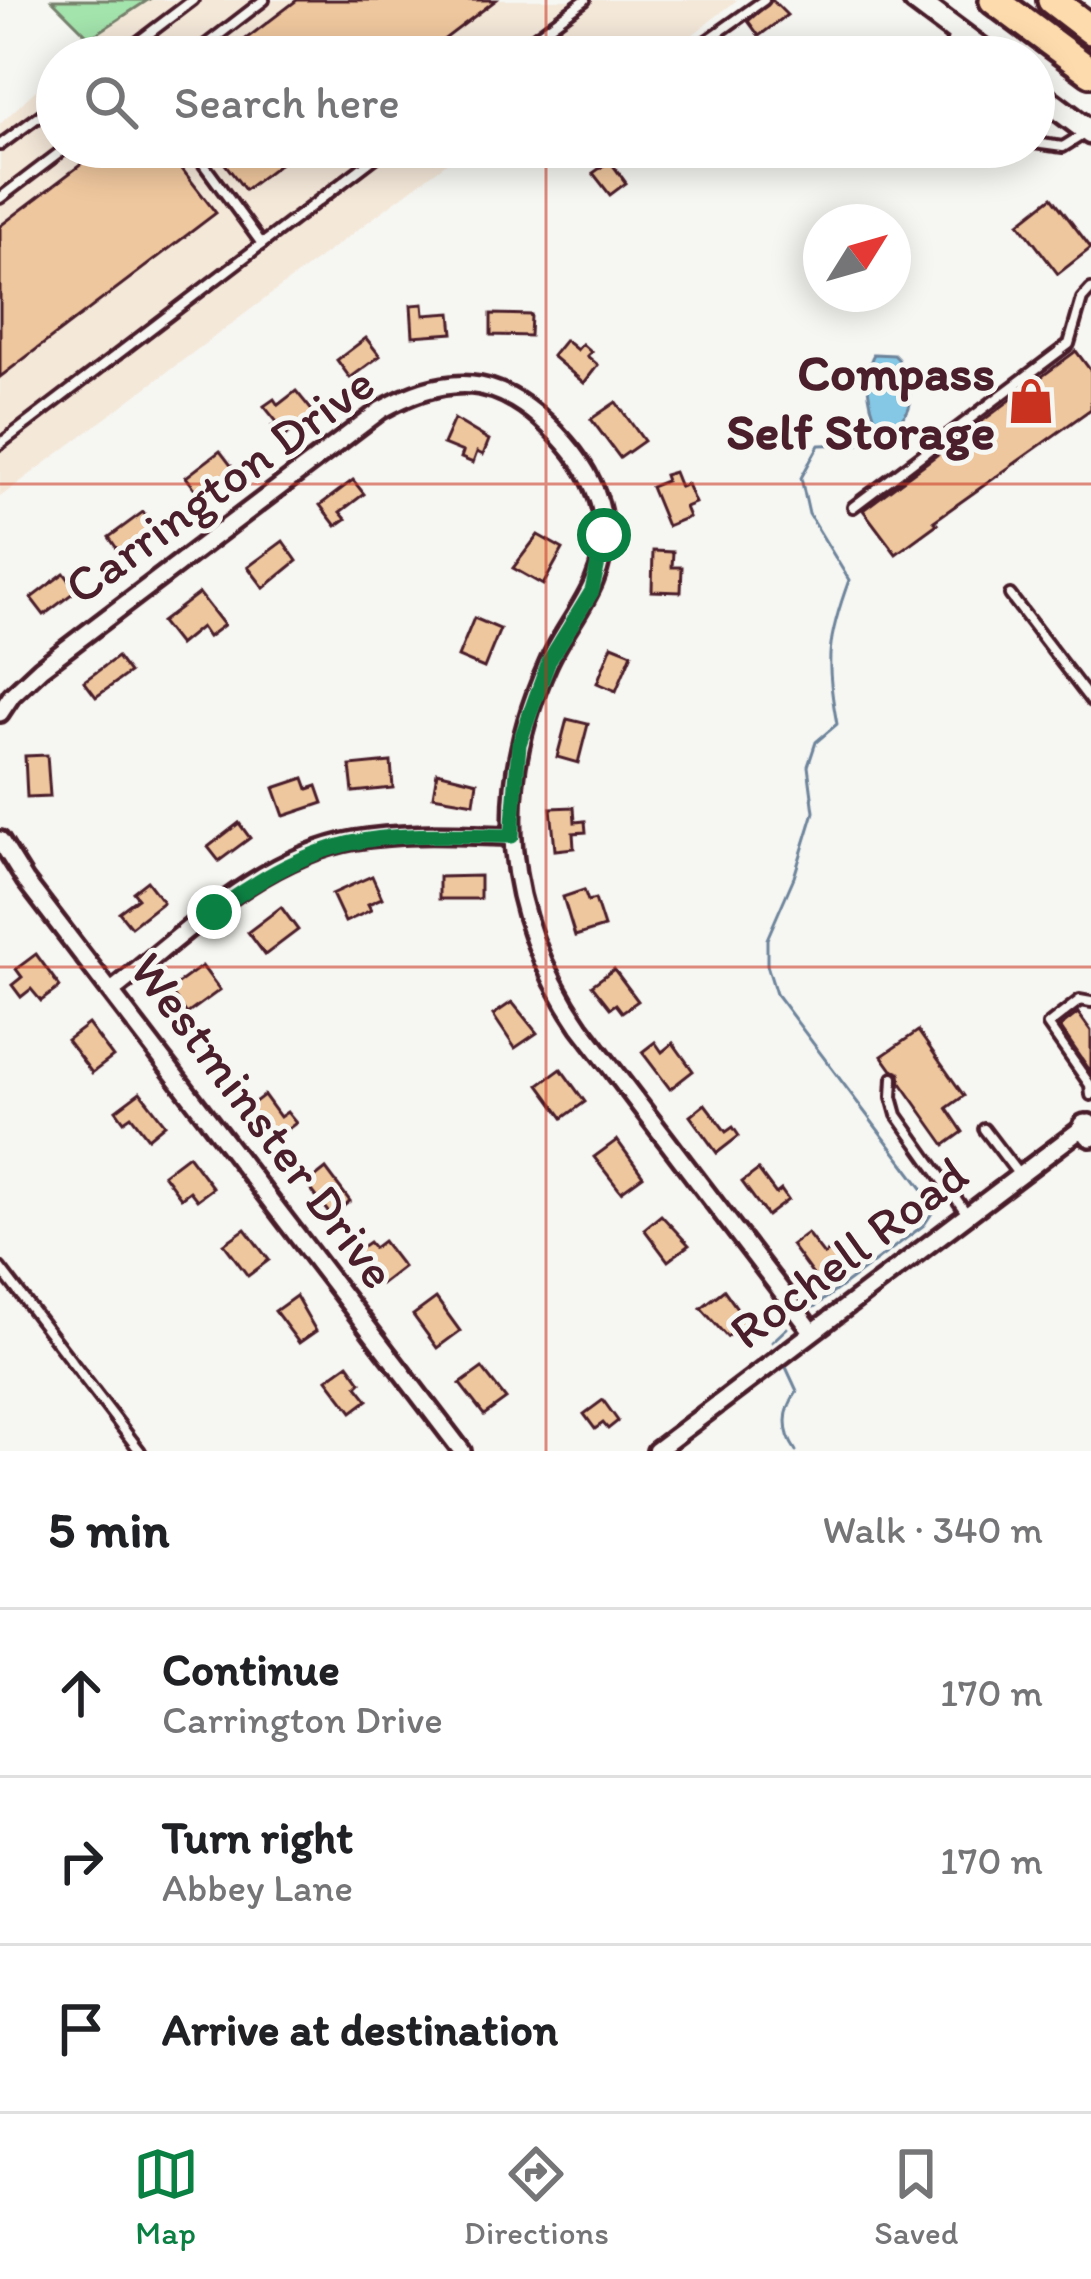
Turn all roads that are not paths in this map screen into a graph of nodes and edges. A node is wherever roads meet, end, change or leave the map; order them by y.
1 (193, 0) edge
2 (264, 0) edge
3 (585, 0) edge
4 (764, 0) edge
5 (915, 0) edge
6 (992, 0) edge
7 (1052, 0) edge
8 (1082, 0) edge
9 (1091, 8) edge
10 (1091, 30) edge
11 (956, 31) junction
12 (147, 36) edge
13 (217, 36) edge
14 (536, 36) edge
15 (713, 36) edge
16 (954, 36) edge
17 (963, 36) edge
18 (1042, 36) edge
19 (1055, 46) edge
20 (1091, 73) edge
21 (1055, 105) edge
22 (36, 118) edge
23 (1090, 132) edge
24 (0, 145) edge
25 (1055, 146) edge
26 (39, 168) edge
27 (206, 168) edge
28 (362, 168) edge
29 (0, 197) edge
30 (262, 244) junction
31 (1091, 289) edge
32 (0, 444) edge
33 (853, 506) dead end
34 (1010, 595) dead end
35 (1091, 700) edge
36 (0, 713) edge
37 (512, 836) junction
38 (0, 840) edge
39 (113, 990) junction
40 (1091, 1002) edge
41 (893, 1078) dead end
42 (1090, 1085) edge
43 (1091, 1095) edge
44 (1089, 1127) edge
45 (984, 1129) dead end
46 (1019, 1175) junction
47 (968, 1214) junction
48 (0, 1268) edge
49 (812, 1330) junction
50 (140, 1451) edge
51 (462, 1451) edge
52 (656, 1451) edge

1 - 12 lane
2 - 13 lane
3 - 14 lane
4 - 15 lane
5 - 11 main road
6 - 18 highway
7 - 10 highway
8 - 9 highway
11 - 16 lane
11 - 17 main road
19 - 20 highway
21 - 23 main road
22 - 24 lane
23 - 25 lane
26 - 29 lane
27 - 30 lane
28 - 30 lane
30 - 32 lane
31 - 33 lane
34 - 35 lane
36 - 37 street, Carrington Drive
37 - 39 street
37 - 49 street, Carrington Drive
38 - 39 street, Westminster Drive
39 - 51 street, Westminster Drive
40 - 42 lane
41 - 47 lane
42 - 43 lane
44 - 46 street, Rochell Road
45 - 46 lane
46 - 47 street, Rochell Road
47 - 49 street, Rochell Road
48 - 50 lane
49 - 52 street, Rochell Road

